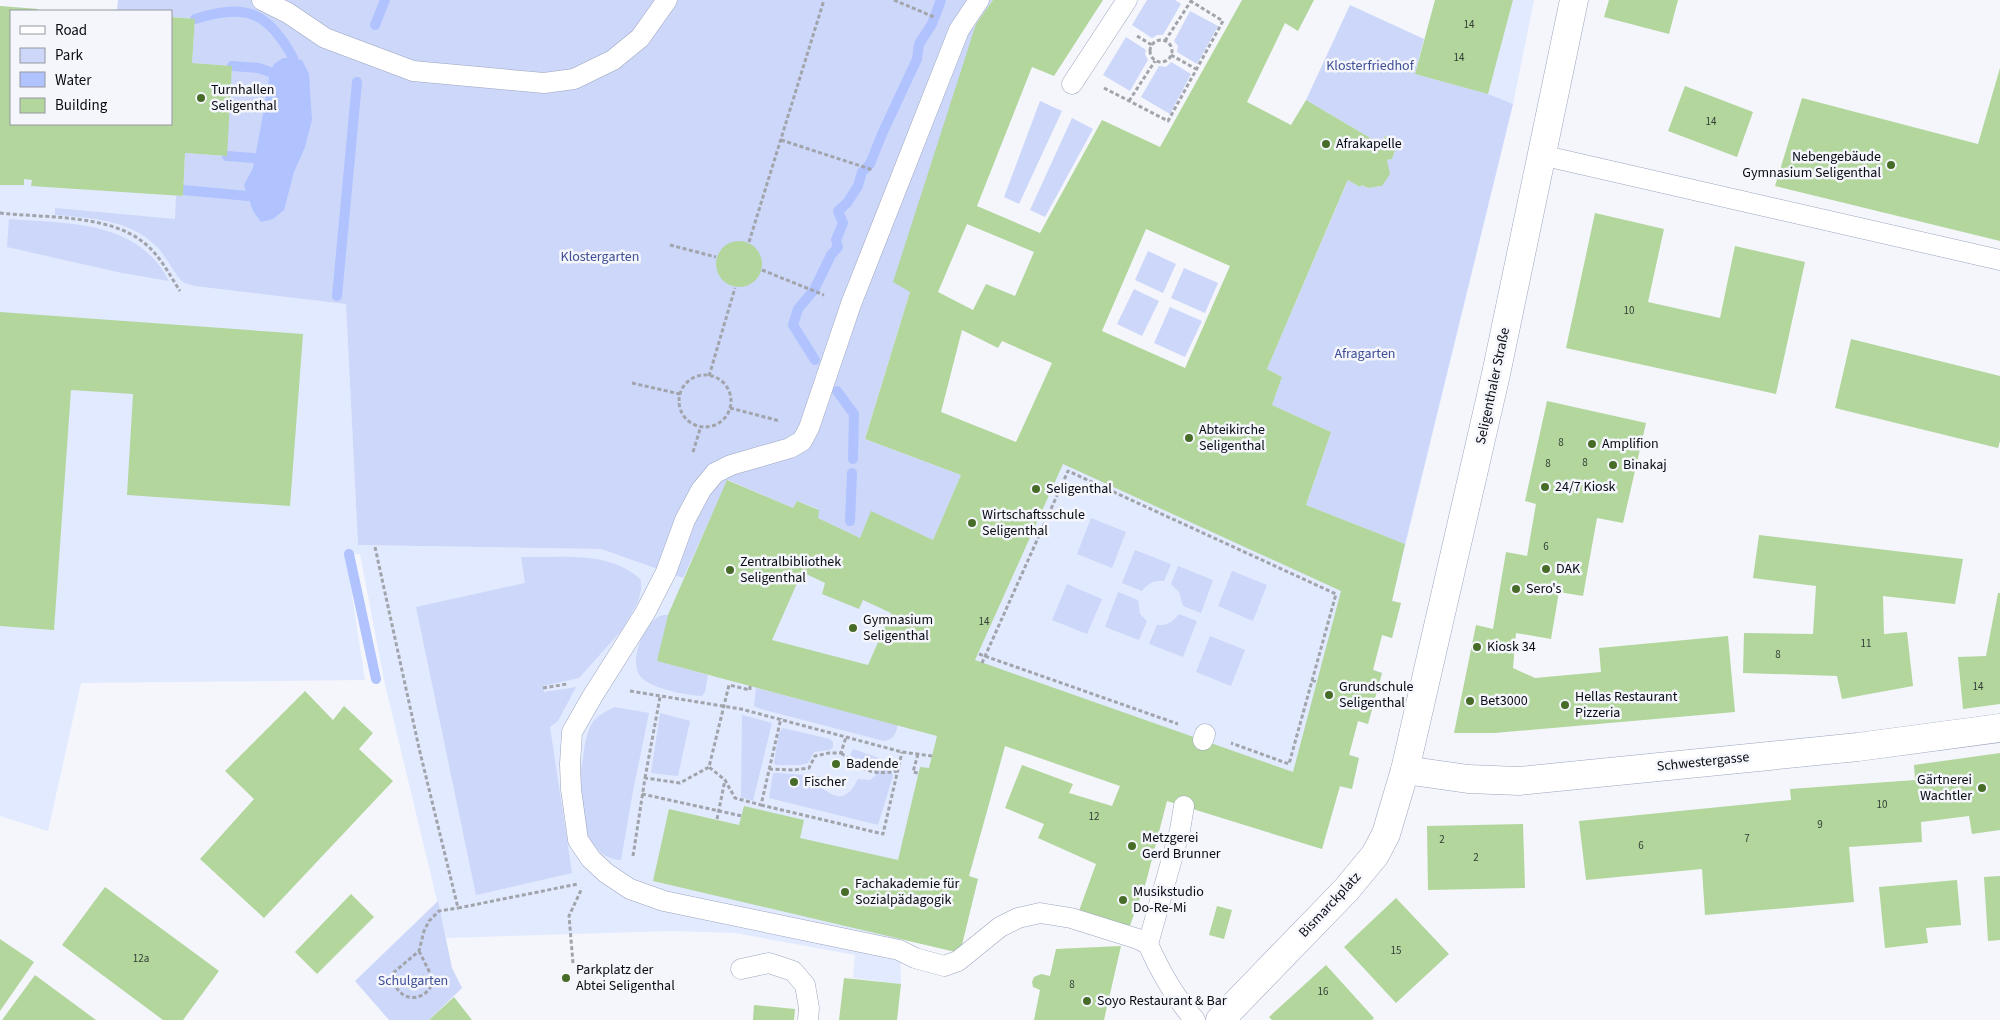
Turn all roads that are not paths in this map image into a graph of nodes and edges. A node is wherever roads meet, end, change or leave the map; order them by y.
1 (262, 0) edge
2 (667, 0) edge
3 (980, 0) edge
4 (1127, 0) edge
5 (1574, 0) edge
6 (1075, 79) road end
7 (1541, 155) junction
8 (2000, 260) edge
9 (2000, 728) edge
10 (1406, 770) junction
11 (1184, 806) dead end
12 (1148, 944) junction
13 (741, 970) dead end
14 (808, 1020) edge
15 (1195, 1020) edge
16 (1220, 1020) edge

1 - 2 lane
3 - 12 lane
4 - 6 lane
5 - 7 street, Seligenthaler Straße
7 - 8 lane
7 - 10 street, Seligenthaler Straße
9 - 10 street, Schwestergasse
10 - 16 street, Bismarckplatz
11 - 12 lane
12 - 15 lane
13 - 14 lane

